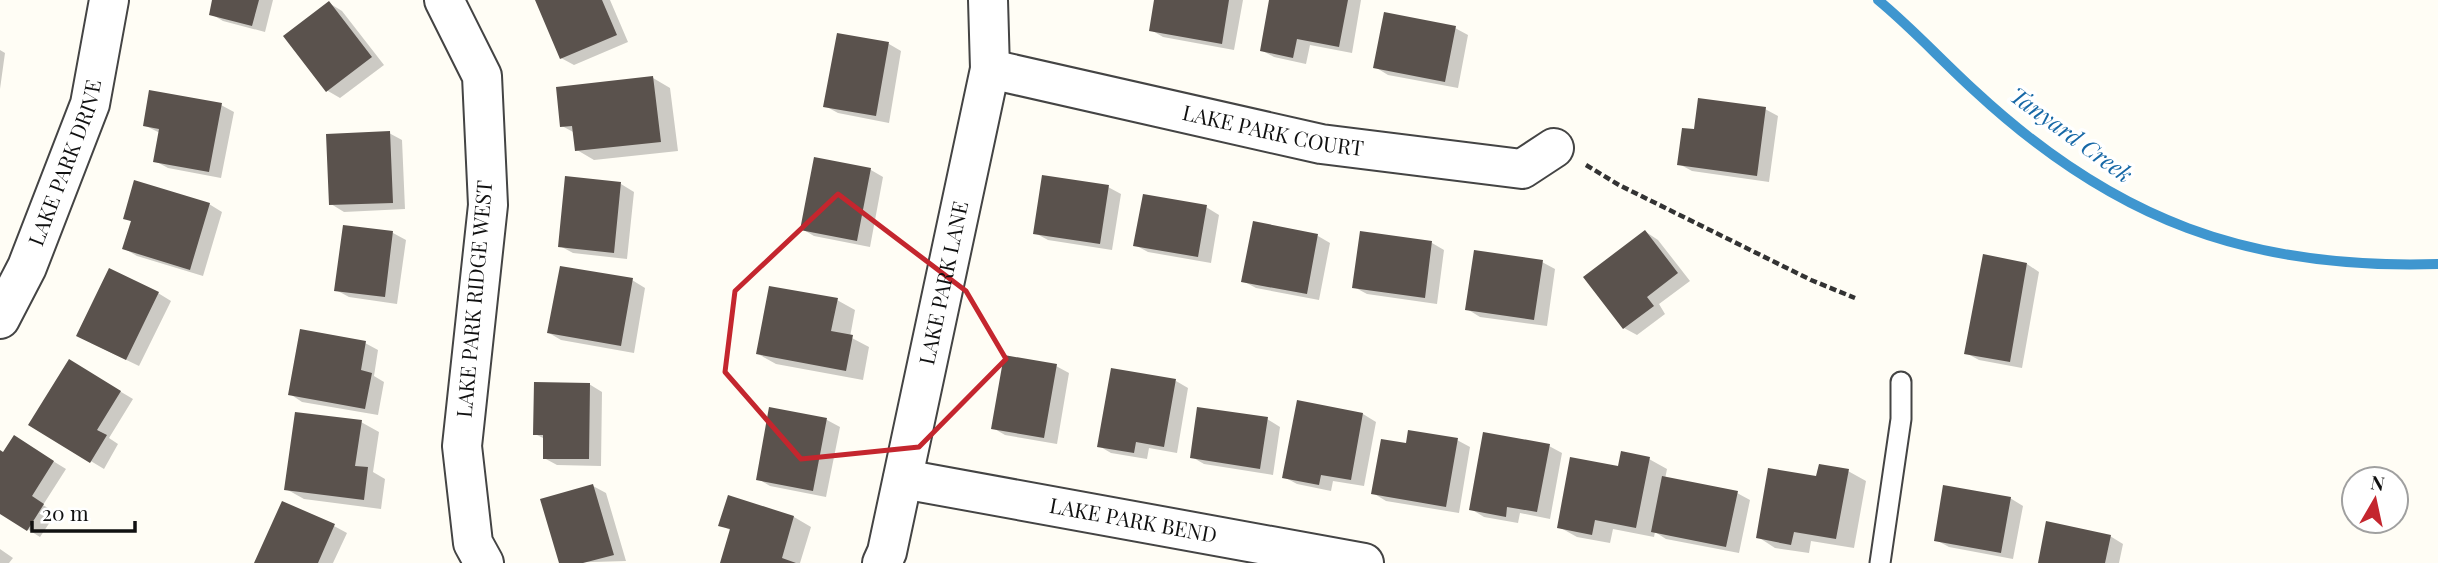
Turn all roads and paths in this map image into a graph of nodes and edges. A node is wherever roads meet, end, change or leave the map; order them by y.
1 (109, 0) edge
2 (444, 0) edge
3 (988, 0) edge
4 (990, 69) junction
5 (1554, 148) joint
6 (1855, 298) dead end
7 (0, 319) edge
8 (1901, 382) dead end
9 (903, 479) junction
10 (484, 563) edge
11 (882, 563) edge
12 (1364, 563) edge
13 (1880, 563) edge

1 - 7 street, LAKE PARK DRIVE
2 - 10 street, LAKE PARK RIDGE WEST
3 - 4 street, LAKE PARK LANE
4 - 5 street, LAKE PARK COURT
4 - 9 street, LAKE PARK LANE
5 - 6 path
8 - 13 lane
9 - 11 street, LAKE PARK LANE
9 - 12 street, LAKE PARK BEND

